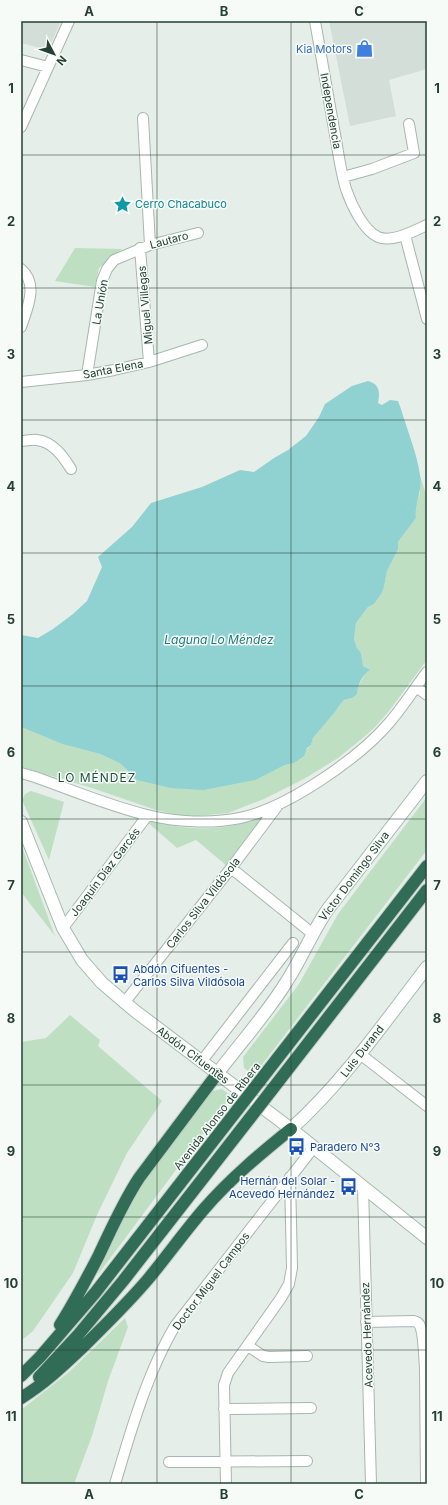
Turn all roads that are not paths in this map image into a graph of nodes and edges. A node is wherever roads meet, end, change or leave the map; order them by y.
1 (69, 21) edge
2 (315, 21) edge
3 (21, 60) edge
4 (48, 67) junction
5 (143, 118) dead end
6 (409, 124) dead end
7 (21, 127) edge
8 (343, 177) junction
9 (427, 225) edge
10 (198, 233) dead end
11 (405, 235) junction
12 (150, 245) junction
13 (140, 248) junction
14 (21, 269) edge
15 (427, 319) edge
16 (21, 327) edge
17 (202, 345) dead end
18 (149, 362) junction
19 (87, 375) junction
20 (21, 382) edge
21 (21, 441) edge
22 (71, 469) dead end
23 (427, 672) edge
24 (416, 687) junction
25 (427, 695) edge
26 (21, 773) edge
27 (427, 781) edge
28 (280, 802) junction
29 (147, 816) junction
30 (21, 822) edge
31 (427, 866) edge
32 (230, 868) junction
33 (427, 890) edge
34 (63, 928) junction
35 (313, 934) junction
36 (294, 943) dead end
37 (427, 967) edge
38 (124, 1003) junction
39 (360, 1054) junction
40 (201, 1062) junction
41 (217, 1074) junction
42 (427, 1106) edge
43 (291, 1129) junction
44 (314, 1147) junction
45 (290, 1177) junction
46 (363, 1187) junction
47 (427, 1238) edge
48 (366, 1322) junction
49 (248, 1346) junction
50 (307, 1356) dead end
51 (40, 1358) junction
52 (21, 1376) edge
53 (21, 1394) edge
54 (21, 1398) edge
55 (311, 1408) dead end
56 (224, 1410) junction
57 (306, 1461) dead end
58 (170, 1462) dead end
59 (225, 1462) junction
60 (115, 1484) edge
61 (226, 1484) edge
62 (372, 1484) edge
63 (426, 1484) edge

1 - 4 street
2 - 8 street, Independencia
3 - 4 street
4 - 7 street
5 - 12 street
6 - 8 street
8 - 11 street, Independencia
9 - 11 street, Independencia
10 - 12 street, Lautaro
11 - 15 street
12 - 13 street, Lautaro
13 - 18 street, Miguel Villegas
13 - 19 street, La Unión
14 - 16 street
17 - 18 street, Santa Elena
18 - 19 street, Santa Elena
19 - 20 street, Santa Elena
21 - 22 street
23 - 24 street
24 - 25 street
24 - 28 street
26 - 29 street
27 - 35 street, Víctor Domingo Silva
28 - 29 street
28 - 32 street, Carlos Silva Vildósola
29 - 34 street, Joaquín Díaz Garcés
30 - 34 street, Abdón Cifuentes
31 - 51 highway, Avenida Alonso de Ribera, bridge
32 - 35 street
32 - 38 street, Carlos Silva Vildósola
33 - 53 highway, bridge
34 - 38 street, Abdón Cifuentes
35 - 41 street, Víctor Domingo Silva
36 - 40 street
37 - 39 street, Luis Durand
38 - 40 street, Abdón Cifuentes
39 - 42 street
39 - 43 street, Luis Durand
40 - 41 street, Abdón Cifuentes
41 - 43 street, Abdón Cifuentes
41 - 51 highway
43 - 44 street, Abdón Cifuentes
43 - 54 highway
44 - 45 street, Doctor Miguel Campos
44 - 46 street, Abdón Cifuentes
45 - 49 street
45 - 60 street, Doctor Miguel Campos
46 - 47 street, Abdón Cifuentes
46 - 48 street, Acevedo Hernández
48 - 62 street, Acevedo Hernández
48 - 63 street
49 - 50 street
49 - 56 street
51 - 52 highway, Avenida Alonso de Ribera
55 - 56 street
56 - 59 street
57 - 59 street
58 - 59 street
59 - 61 street

